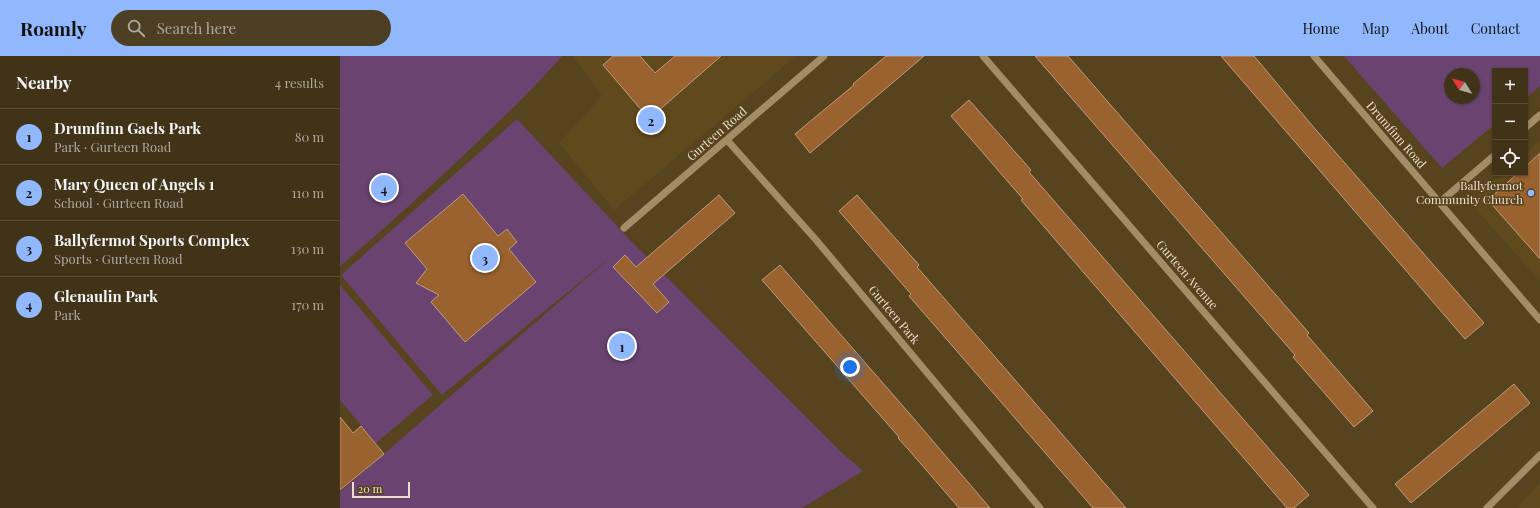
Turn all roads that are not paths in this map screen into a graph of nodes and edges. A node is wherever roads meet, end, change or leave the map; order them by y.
1 (824, 56) edge
2 (984, 56) edge
3 (1314, 56) edge
4 (1540, 115) edge
5 (1528, 125) edge
6 (727, 140) junction
7 (1492, 158) edge
8 (1440, 202) junction
9 (624, 228) dead end
10 (1540, 320) edge
11 (1540, 455) edge
12 (1040, 508) edge
13 (1374, 508) edge
14 (1487, 508) edge

1 - 6 street, Gurteen Road
2 - 13 street, Gurteen Avenue
3 - 8 street, Drumfinn Road
4 - 5 street
6 - 9 street, Gurteen Road
6 - 12 street, Gurteen Park
7 - 8 street
8 - 10 street, Drumfinn Road
11 - 14 street

